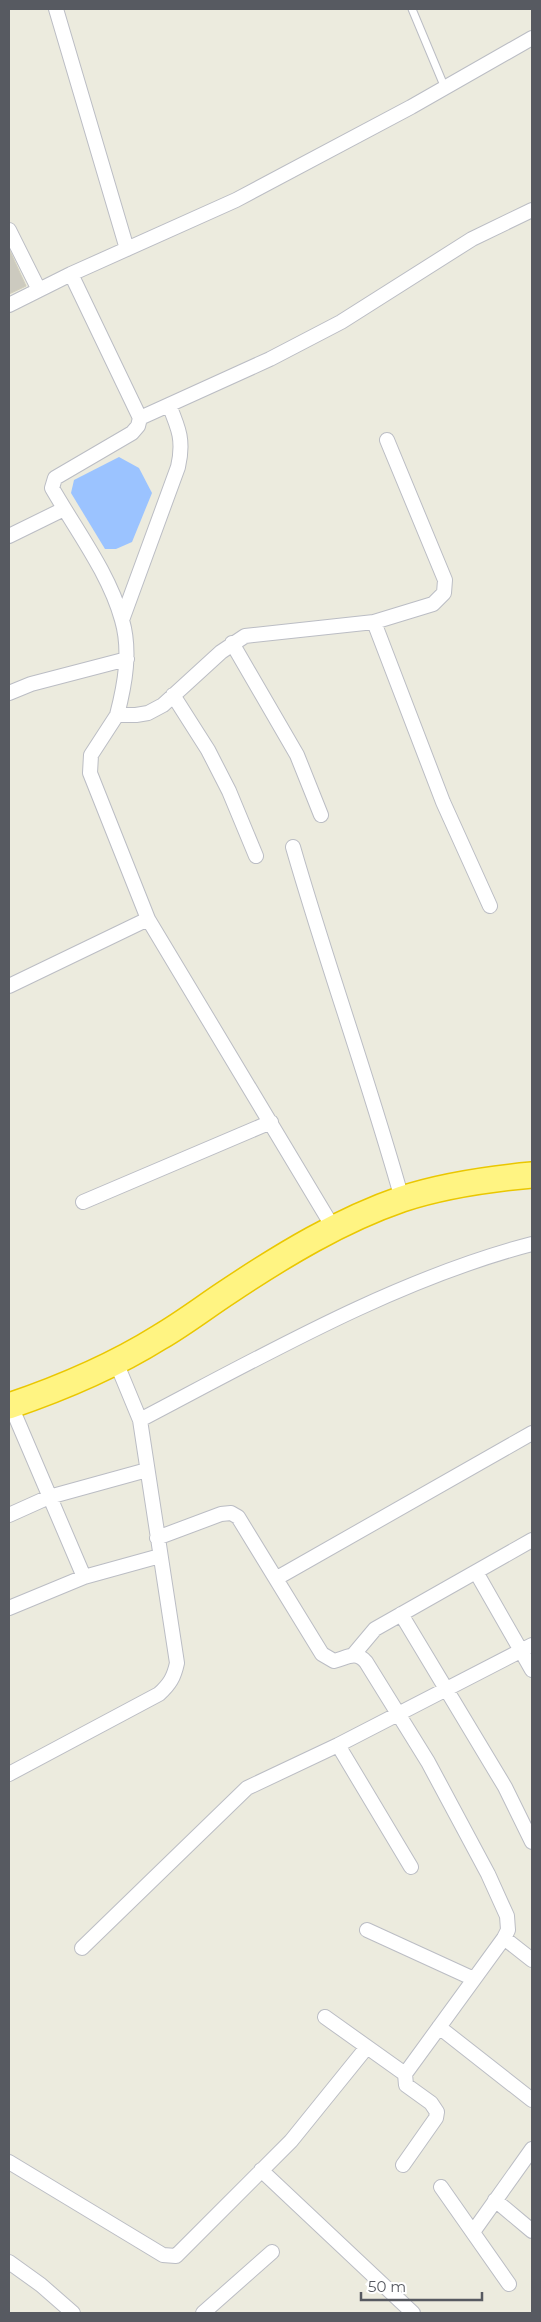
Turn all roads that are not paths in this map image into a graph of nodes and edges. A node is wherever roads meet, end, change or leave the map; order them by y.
1 (56, 9) edge
2 (412, 9) edge
3 (532, 38) edge
4 (445, 88) junction
5 (532, 210) edge
6 (9, 230) edge
7 (127, 249) junction
8 (71, 274) junction
9 (39, 290) junction
10 (9, 306) edge
11 (169, 405) junction
12 (140, 418) junction
13 (387, 440) dead end
14 (64, 509) junction
15 (9, 536) edge
16 (122, 620) junction
17 (374, 622) junction
18 (232, 643) junction
19 (127, 659) junction
20 (9, 693) edge
21 (173, 695) junction
22 (117, 715) junction
23 (321, 815) dead end
24 (293, 847) dead end
25 (256, 856) dead end
26 (490, 906) dead end
27 (148, 920) junction
28 (9, 986) edge
29 (270, 1122) junction
30 (532, 1176) edge
31 (402, 1199) junction
32 (83, 1202) dead end
33 (334, 1229) junction
34 (532, 1244) edge
35 (116, 1362) junction
36 (10, 1406) edge
37 (140, 1420) junction
38 (532, 1433) edge
39 (147, 1470) junction
40 (49, 1497) junction
41 (9, 1515) edge
42 (156, 1538) junction
43 (532, 1540) edge
44 (160, 1556) junction
45 (476, 1572) junction
46 (84, 1577) junction
47 (277, 1578) junction
48 (9, 1608) edge
49 (401, 1614) junction
50 (527, 1648) edge
51 (354, 1654) junction
52 (532, 1670) edge
53 (446, 1688) junction
54 (398, 1713) junction
55 (338, 1745) junction
56 (9, 1774) edge
57 (532, 1842) edge
58 (412, 1867) dead end
59 (367, 1930) dead end
60 (504, 1938) junction
61 (82, 1948) dead end
62 (532, 1960) edge
63 (474, 1979) junction
64 (325, 2018) dead end
65 (439, 2027) junction
66 (367, 2047) junction
67 (404, 2074) junction
68 (532, 2100) edge
69 (532, 2149) edge
70 (9, 2162) edge
71 (402, 2165) dead end
72 (261, 2170) junction
73 (441, 2187) dead end
74 (496, 2200) junction
75 (532, 2231) edge
76 (473, 2232) junction
77 (272, 2252) dead end
78 (9, 2262) edge
79 (509, 2284) dead end
80 (73, 2313) edge
81 (203, 2313) edge
82 (413, 2313) edge

1 - 7 street
2 - 4 lane
3 - 4 street
4 - 7 street
5 - 11 street
6 - 9 street
7 - 8 street
8 - 9 street
8 - 12 street
9 - 10 street
11 - 12 street
11 - 16 street
12 - 14 street
13 - 17 street
14 - 15 street
14 - 16 street
16 - 19 street
17 - 18 street
17 - 26 street
18 - 21 street
18 - 23 street
19 - 20 street
19 - 22 street
21 - 22 street
21 - 25 street
22 - 27 street
24 - 31 street
27 - 28 street
27 - 29 street
29 - 32 street
29 - 33 street
30 - 31 highway
31 - 33 highway
33 - 35 highway
34 - 37 street
35 - 36 highway
35 - 37 street
36 - 40 street
37 - 39 street
38 - 47 street
39 - 40 street
39 - 42 street
40 - 41 street
40 - 46 street
42 - 44 street
42 - 47 street
43 - 45 street
44 - 46 street
44 - 56 street
45 - 49 street
45 - 50 street
46 - 48 street
47 - 51 street
49 - 51 street
49 - 53 street
50 - 52 street
50 - 53 street
51 - 54 street
53 - 54 street
53 - 57 street
54 - 55 street
54 - 60 street
55 - 58 street
55 - 61 street
59 - 63 street
60 - 62 street
60 - 63 street
63 - 65 street
64 - 66 street
65 - 67 street
65 - 68 street
66 - 67 street
66 - 72 street
67 - 71 street
69 - 74 street
70 - 72 street
72 - 82 street
73 - 76 street
74 - 75 street
74 - 76 street
76 - 79 street
77 - 81 street
78 - 80 street

